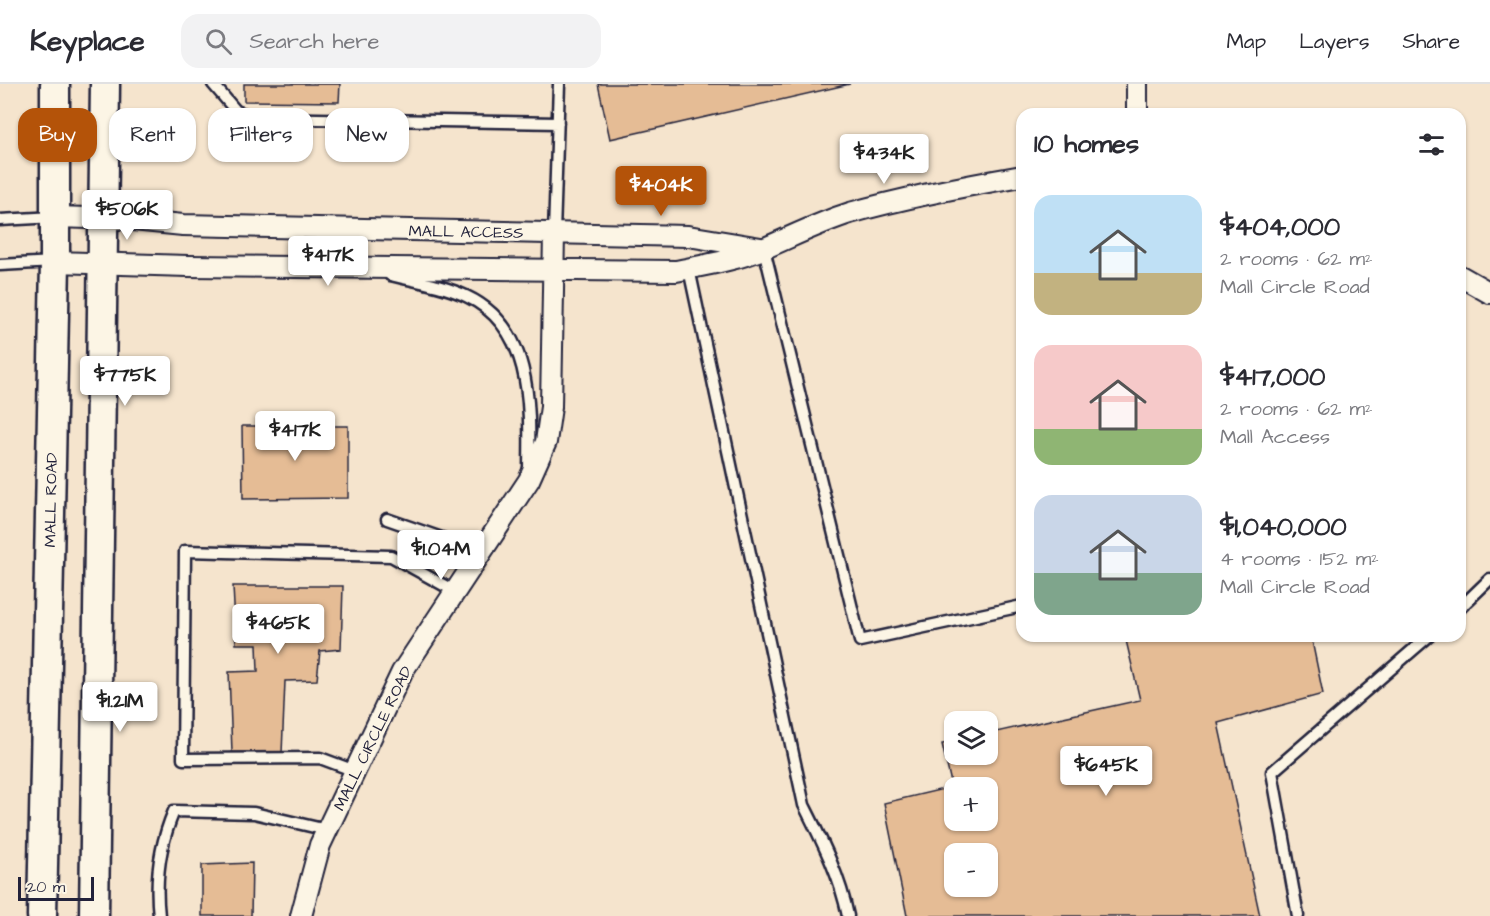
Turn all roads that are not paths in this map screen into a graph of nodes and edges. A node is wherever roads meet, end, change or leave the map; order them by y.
1 (55, 84) edge
2 (105, 84) edge
3 (213, 84) edge
4 (560, 84) edge
5 (1137, 84) edge
6 (1137, 108) edge
7 (558, 123) junction
8 (1016, 177) edge
9 (55, 217) junction
10 (104, 219) junction
11 (0, 220) edge
12 (554, 233) junction
13 (764, 249) junction
14 (54, 262) junction
15 (104, 264) junction
16 (0, 265) edge
17 (364, 269) junction
18 (689, 269) junction
19 (554, 270) junction
20 (1466, 279) edge
21 (1490, 293) edge
22 (529, 480) junction
23 (387, 519) dead end
24 (482, 552) junction
25 (1490, 579) edge
26 (456, 592) junction
27 (1466, 602) edge
28 (1016, 607) edge
29 (1422, 642) edge
30 (355, 771) junction
31 (327, 830) junction
32 (42, 916) edge
33 (94, 916) edge
34 (159, 916) edge
35 (301, 916) edge
36 (848, 916) edge
37 (1298, 916) edge

1 - 9 main road, MALL ROAD
2 - 10 main road
3 - 7 lane
4 - 7 lane
5 - 6 street
7 - 12 lane
8 - 13 street
9 - 10 street, MALL ACCESS
9 - 11 lane
9 - 14 main road, MALL ROAD
10 - 12 street, MALL ACCESS
10 - 15 main road
12 - 13 street
12 - 19 street, MALL CIRCLE ROAD
13 - 18 street
13 - 28 lane
14 - 15 street
14 - 16 lane
14 - 32 main road, MALL ROAD
15 - 17 street
15 - 33 main road
17 - 19 street
17 - 22 lane
18 - 19 street
18 - 36 lane
19 - 22 street, MALL CIRCLE ROAD
20 - 21 street
22 - 24 street, MALL CIRCLE ROAD
23 - 24 lane
24 - 26 street, MALL CIRCLE ROAD
25 - 27 lane
26 - 30 street, MALL CIRCLE ROAD
26 - 30 lane
29 - 37 lane
30 - 31 street, MALL CIRCLE ROAD
31 - 34 lane
31 - 35 street, MALL CIRCLE ROAD

